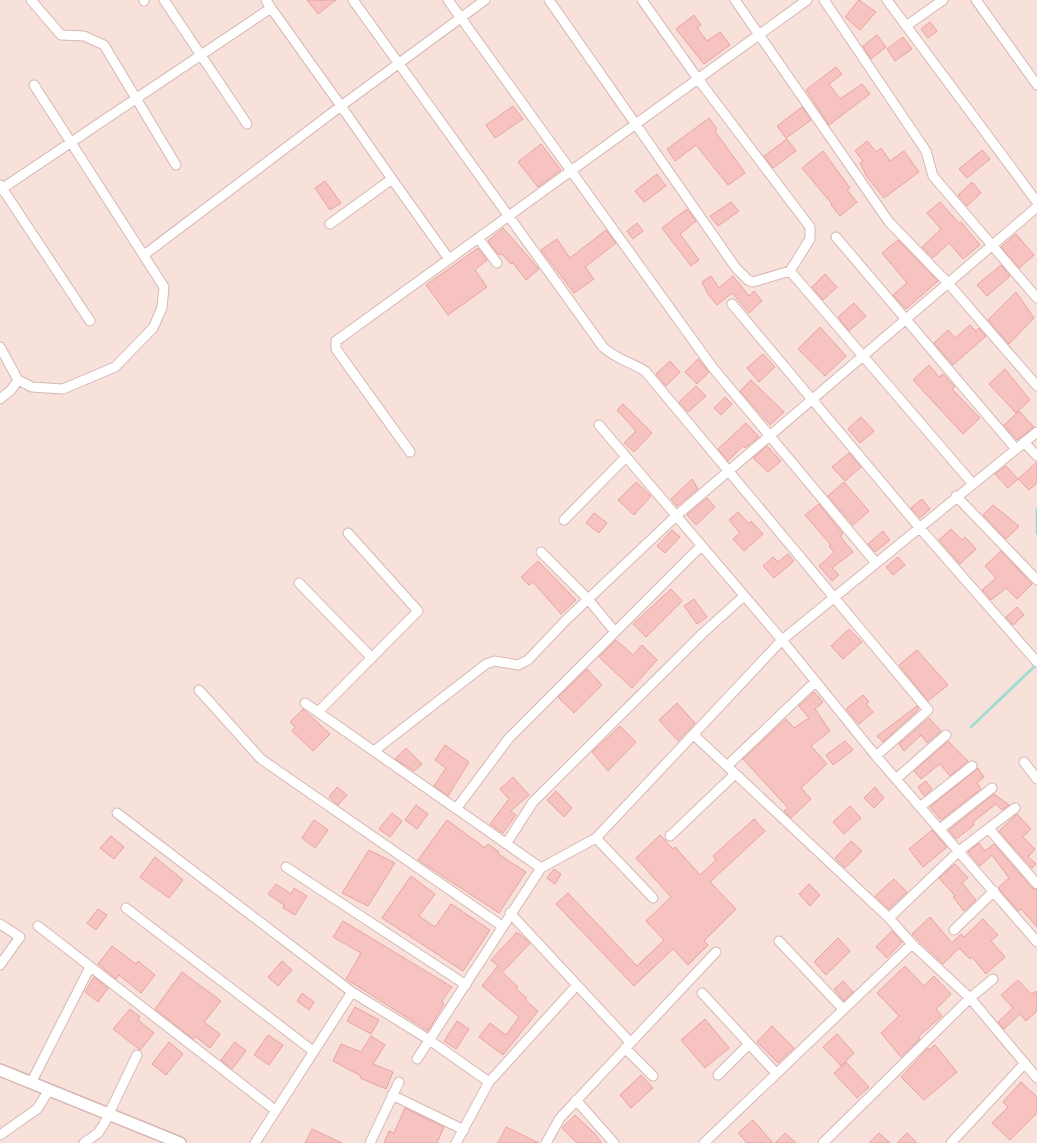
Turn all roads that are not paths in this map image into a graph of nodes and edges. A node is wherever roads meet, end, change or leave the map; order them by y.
1 (32, 0) edge
2 (164, 0) edge
3 (266, 0) edge
4 (353, 0) edge
5 (448, 0) edge
6 (485, 0) edge
7 (549, 0) edge
8 (642, 0) edge
9 (736, 0) edge
10 (807, 0) edge
11 (824, 0) edge
12 (887, 0) edge
13 (943, 0) edge
14 (976, 0) edge
15 (271, 8) junction
16 (461, 18) junction
17 (906, 26) junction
18 (760, 34) junction
19 (202, 55) junction
20 (398, 64) junction
21 (698, 79) junction
22 (34, 85) dead end
23 (1037, 85) edge
24 (136, 100) junction
25 (341, 106) junction
26 (247, 124) dead end
27 (636, 124) junction
28 (72, 143) junction
29 (176, 165) dead end
30 (570, 172) junction
31 (392, 179) junction
32 (1, 188) edge
33 (1037, 202) edge
34 (1037, 207) edge
35 (509, 216) junction
36 (330, 224) dead end
37 (836, 237) dead end
38 (478, 238) junction
39 (993, 245) junction
40 (144, 255) junction
41 (449, 259) junction
42 (497, 263) dead end
43 (790, 271) junction
44 (948, 282) junction
45 (1037, 298) edge
46 (732, 304) dead end
47 (906, 319) junction
48 (90, 320) dead end
49 (0, 347) edge
50 (862, 356) junction
51 (18, 380) junction
52 (1037, 386) edge
53 (812, 398) junction
54 (0, 399) edge
55 (599, 425) dead end
56 (1037, 432) edge
57 (769, 434) junction
58 (1024, 442) junction
59 (1016, 449) junction
60 (410, 452) dead end
61 (1037, 456) edge
62 (626, 457) junction
63 (727, 471) junction
64 (972, 483) junction
65 (956, 496) junction
66 (676, 516) junction
67 (564, 520) dead end
68 (919, 527) junction
69 (348, 533) dead end
70 (702, 546) junction
71 (541, 552) dead end
72 (876, 563) junction
73 (1037, 580) edge
74 (299, 583) dead end
75 (744, 596) junction
76 (834, 598) junction
77 (588, 599) junction
78 (615, 632) junction
79 (782, 640) junction
80 (372, 658) junction
81 (1035, 660) edge
82 (815, 682) junction
83 (199, 690) dead end
84 (306, 703) dead end
85 (318, 712) junction
86 (946, 735) dead end
87 (695, 736) junction
88 (374, 751) junction
89 (876, 756) junction
90 (1024, 762) dead end
91 (727, 766) junction
92 (972, 766) dead end
93 (735, 774) junction
94 (896, 779) junction
95 (1037, 779) edge
96 (992, 788) dead end
97 (920, 807) junction
98 (1015, 808) dead end
99 (456, 809) junction
100 (117, 813) dead end
101 (940, 829) junction
102 (989, 829) junction
103 (670, 836) dead end
104 (596, 838) junction
105 (506, 844) junction
106 (959, 851) junction
107 (286, 867) dead end
108 (541, 868) junction
109 (1037, 884) edge
110 (994, 891) junction
111 (653, 898) dead end
112 (126, 908) dead end
113 (510, 913) junction
114 (889, 918) junction
115 (0, 924) edge
116 (38, 926) dead end
117 (502, 926) junction
118 (954, 930) dead end
119 (779, 941) dead end
120 (1037, 942) edge
121 (912, 944) junction
122 (716, 952) dead end
123 (0, 965) edge
124 (90, 967) junction
125 (993, 979) dead end
126 (466, 984) junction
127 (577, 985) junction
128 (352, 992) junction
129 (702, 993) dead end
130 (970, 998) junction
131 (844, 1009) junction
132 (428, 1040) junction
133 (749, 1044) junction
134 (627, 1045) junction
135 (313, 1051) junction
136 (137, 1055) dead end
137 (417, 1059) dead end
138 (1025, 1064) junction
139 (0, 1070) edge
140 (776, 1073) junction
141 (718, 1074) dead end
142 (653, 1076) dead end
143 (1037, 1078) edge
144 (399, 1082) dead end
145 (490, 1082) junction
146 (31, 1083) junction
147 (49, 1090) junction
148 (392, 1095) junction
149 (576, 1100) junction
150 (275, 1110) junction
151 (108, 1114) junction
152 (464, 1130) junction
153 (0, 1135) edge
154 (84, 1143) edge
155 (180, 1143) edge
156 (255, 1143) edge
157 (370, 1143) edge
158 (456, 1143) edge
159 (546, 1143) edge
160 (614, 1143) edge
161 (704, 1143) edge
162 (823, 1143) edge
163 (951, 1143) edge

1 - 24 street
2 - 19 street
3 - 15 street
4 - 20 street
5 - 16 street
6 - 16 street
7 - 27 street
8 - 21 street
9 - 18 street
10 - 18 street
11 - 39 street
12 - 17 street
13 - 17 street
14 - 23 street
15 - 19 street
15 - 25 street
16 - 20 street
16 - 30 street
17 - 33 street
18 - 21 street
18 - 44 street
19 - 24 street
19 - 26 street
20 - 25 street
20 - 35 street
21 - 27 street
21 - 43 street
22 - 28 street
24 - 28 street
24 - 29 street
25 - 31 street
25 - 40 street
27 - 30 street
27 - 43 street
28 - 32 street
28 - 40 street
30 - 35 street
30 - 57 street
31 - 36 street
31 - 41 street
32 - 48 street
34 - 39 street
35 - 38 street
35 - 63 street
37 - 47 street
38 - 41 street
38 - 42 street
39 - 44 street
39 - 45 street
40 - 51 street
41 - 60 street
43 - 50 street
44 - 47 street
44 - 52 street
46 - 53 street
47 - 50 street
47 - 59 street
49 - 51 street
50 - 53 street
50 - 64 street
51 - 54 street
53 - 57 street
53 - 68 street
55 - 62 street
56 - 58 street
57 - 63 street
57 - 72 street
58 - 59 street
58 - 61 street
59 - 64 street
62 - 66 street
62 - 67 street
63 - 66 street
63 - 76 street
64 - 65 street
65 - 68 street
65 - 73 street
66 - 70 street
66 - 77 street
68 - 72 street
68 - 81 street
69 - 80 street
70 - 75 street
70 - 78 street
71 - 77 street
72 - 76 street
74 - 80 street
75 - 79 street
75 - 105 street
76 - 79 street
76 - 89 street
77 - 78 street
77 - 88 street
78 - 99 street
79 - 82 street
79 - 87 street
80 - 85 street
82 - 89 street
82 - 91 street
83 - 117 street
84 - 85 street
85 - 88 street
86 - 94 street
87 - 91 street
87 - 104 street
88 - 99 street
89 - 94 street
90 - 95 street
91 - 93 street
92 - 97 street
93 - 103 street
93 - 114 street
94 - 97 street
96 - 101 street
97 - 101 street
98 - 102 street
99 - 105 street
100 - 128 street
101 - 106 street
102 - 106 street
102 - 109 street
104 - 108 street
104 - 111 street
105 - 108 street
106 - 110 street
106 - 114 street
107 - 126 street
108 - 113 street
110 - 118 street
110 - 120 street
112 - 135 street
113 - 117 street
113 - 127 street
114 - 121 street
115 - 123 street
116 - 124 street
117 - 126 street
119 - 131 street
121 - 130 street
121 - 131 street
122 - 134 street
124 - 146 street
124 - 150 street
125 - 130 street
126 - 132 street
127 - 134 street
127 - 145 street
128 - 132 street
128 - 135 street
129 - 133 street
130 - 138 street
130 - 162 street
131 - 140 street
132 - 137 street
132 - 145 street
133 - 140 street
133 - 141 street
134 - 142 street
134 - 149 street
135 - 150 street
136 - 151 street
138 - 143 street
138 - 163 street
139 - 146 street
140 - 161 street
144 - 148 street
145 - 152 street
146 - 147 street
147 - 151 street
147 - 153 street
148 - 152 street
148 - 157 street
149 - 159 street
149 - 160 street
150 - 156 street
151 - 154 street
151 - 155 street
152 - 158 street

